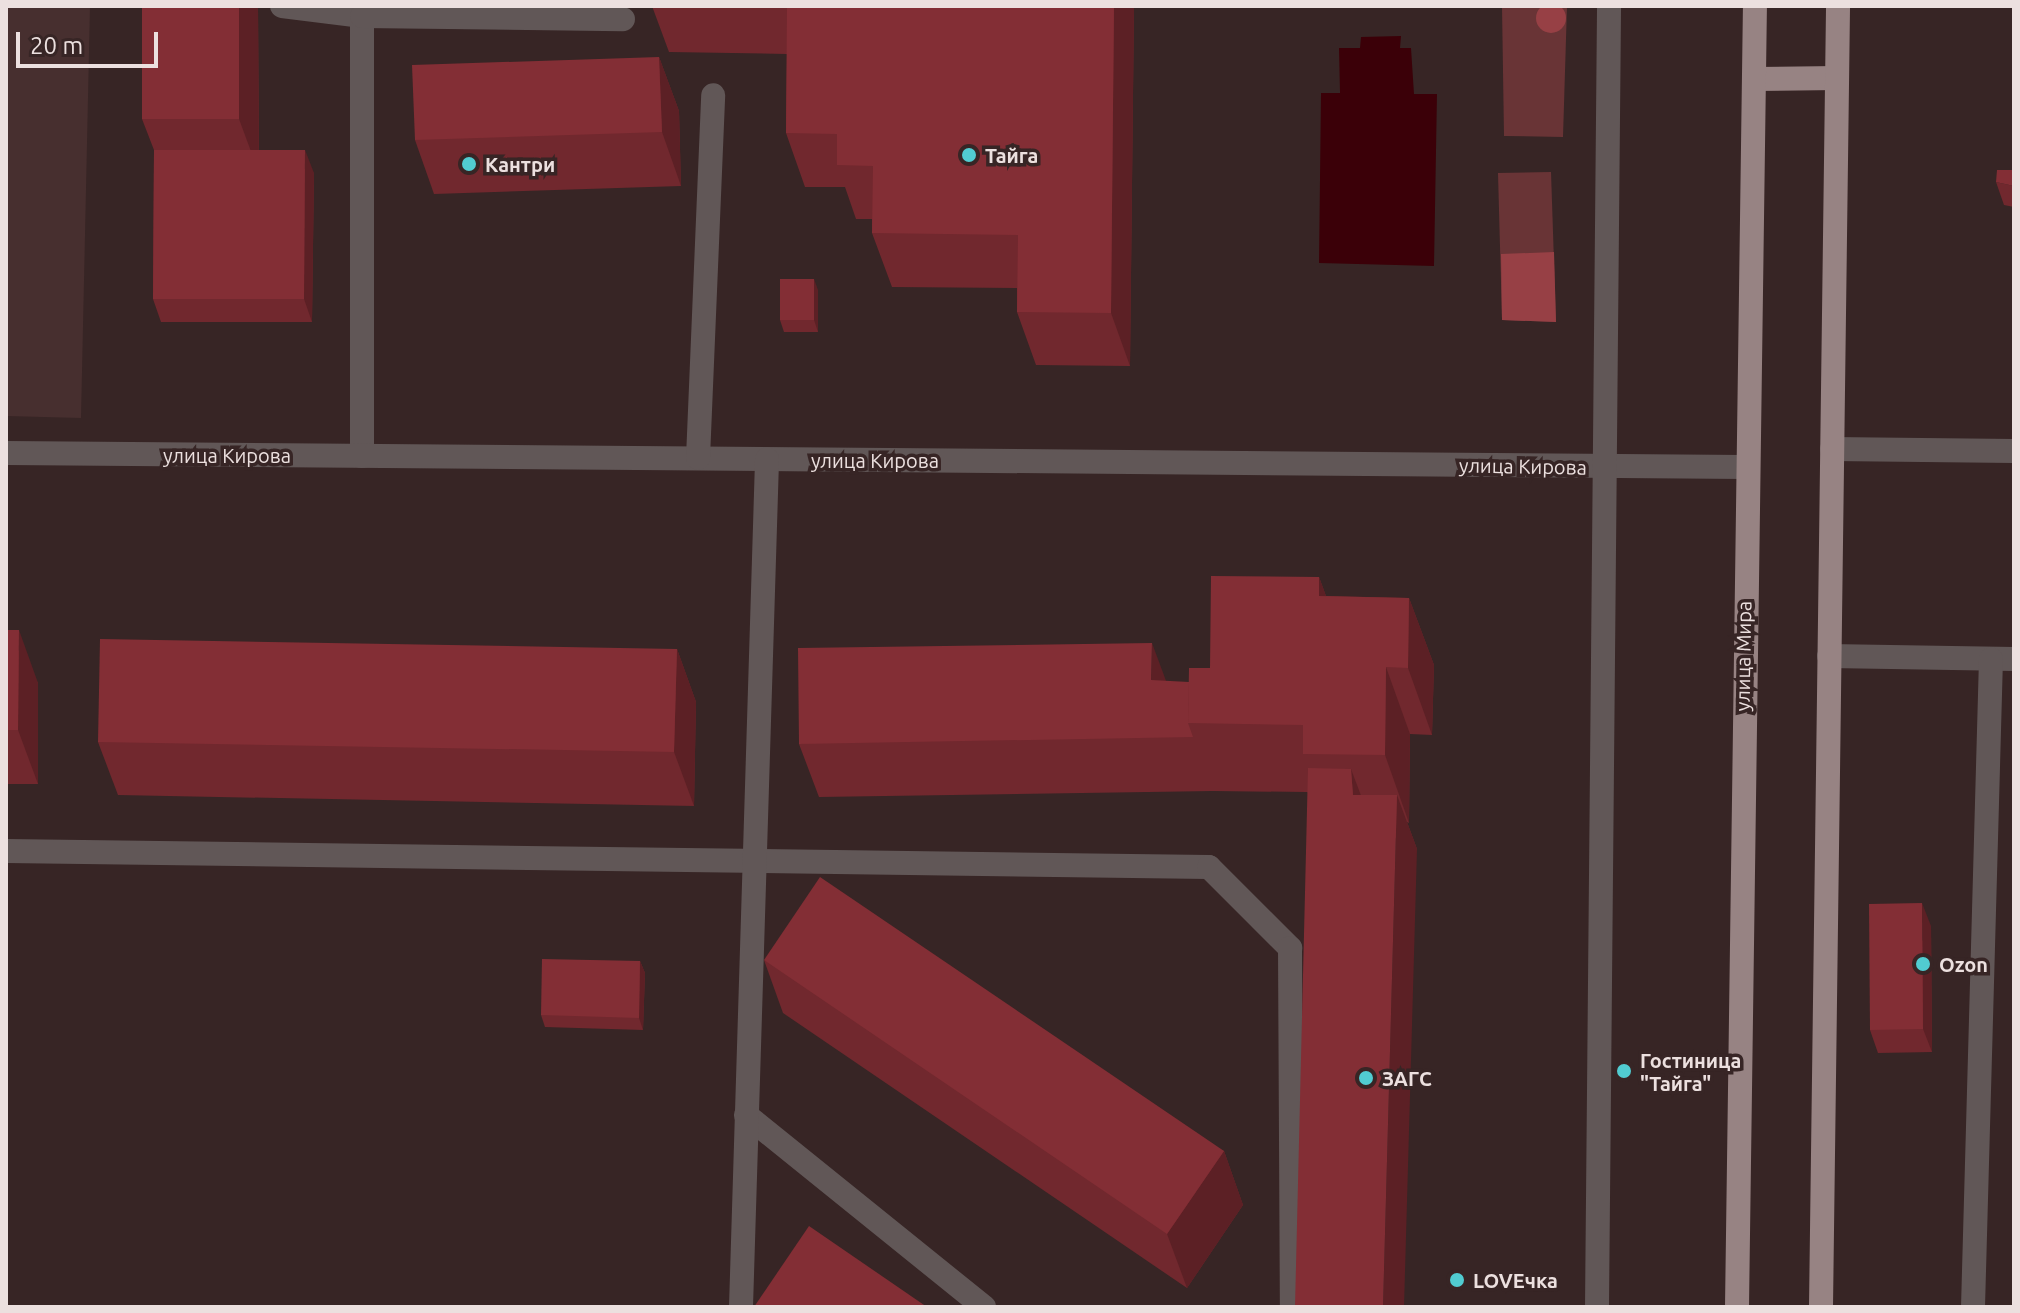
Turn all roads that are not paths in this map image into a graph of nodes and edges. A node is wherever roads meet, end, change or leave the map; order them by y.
1 (282, 6) edge
2 (1609, 6) edge
3 (1755, 6) edge
4 (1838, 6) edge
5 (362, 16) junction
6 (623, 19) dead end
7 (1837, 78) junction
8 (1755, 79) junction
9 (713, 95) dead end
10 (1832, 449) junction
11 (2014, 451) edge
12 (6, 453) edge
13 (362, 456) junction
14 (698, 458) junction
15 (767, 459) junction
16 (1606, 467) junction
17 (1745, 467) junction
18 (1829, 656) junction
19 (2002, 659) edge
20 (6, 851) edge
21 (754, 861) junction
22 (746, 1115) junction
23 (741, 1307) edge
24 (984, 1307) edge
25 (1292, 1307) edge
26 (1597, 1307) edge
27 (1737, 1307) edge
28 (1821, 1307) edge
29 (1973, 1307) edge

1 - 5 street
2 - 16 street
3 - 8 main road, улица Мира
4 - 7 main road
5 - 6 street
5 - 13 street
7 - 8 main road
7 - 10 main road
8 - 17 main road, улица Мира
9 - 14 street
10 - 11 street
10 - 18 main road
12 - 13 street, улица Кирова
13 - 14 street, улица Кирова
14 - 15 street, улица Кирова
15 - 16 street, улица Кирова
15 - 21 street
16 - 17 street, улица Кирова
16 - 26 street
17 - 27 main road, улица Мира
18 - 19 street
18 - 28 main road
19 - 29 street
20 - 21 street
21 - 22 street
21 - 25 street
22 - 23 street
22 - 24 street

